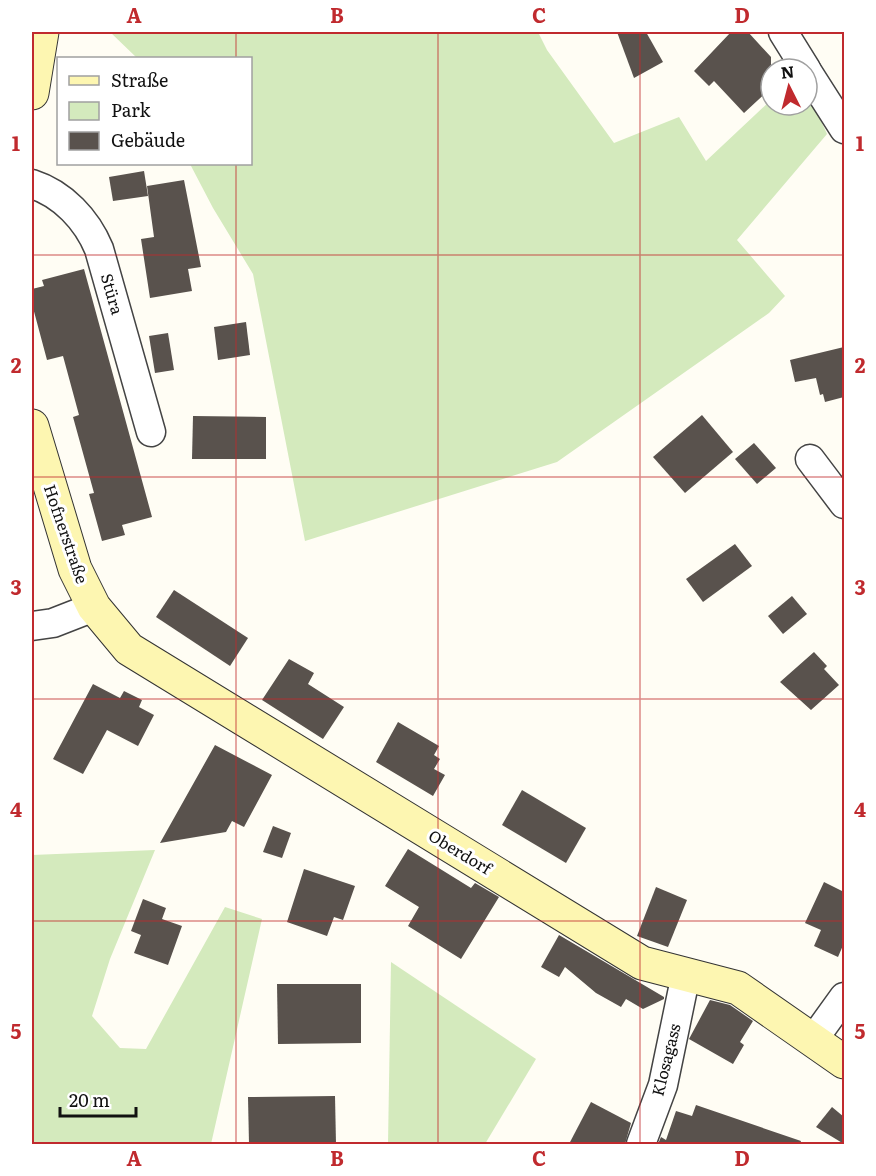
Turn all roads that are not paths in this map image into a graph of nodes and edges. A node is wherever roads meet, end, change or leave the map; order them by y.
1 (42, 32) edge
2 (783, 32) edge
3 (799, 57) edge
4 (819, 89) edge
5 (32, 93) edge
6 (844, 129) edge
7 (32, 184) edge
8 (32, 426) edge
9 (151, 432) dead end
10 (810, 459) dead end
11 (844, 504) edge
12 (93, 607) junction
13 (32, 626) edge
14 (686, 974) junction
15 (844, 997) edge
16 (813, 1040) junction
17 (844, 1062) edge
18 (641, 1144) edge

1 - 5 main road
2 - 3 street
4 - 6 street
7 - 9 street, Stüra
8 - 12 main road, Hofnerstraße
10 - 11 street
12 - 13 street
12 - 14 main road, Oberdorf
14 - 16 main road, Oberdorf
14 - 18 street, Klosagass
15 - 16 street
16 - 17 main road, Oberdorf

